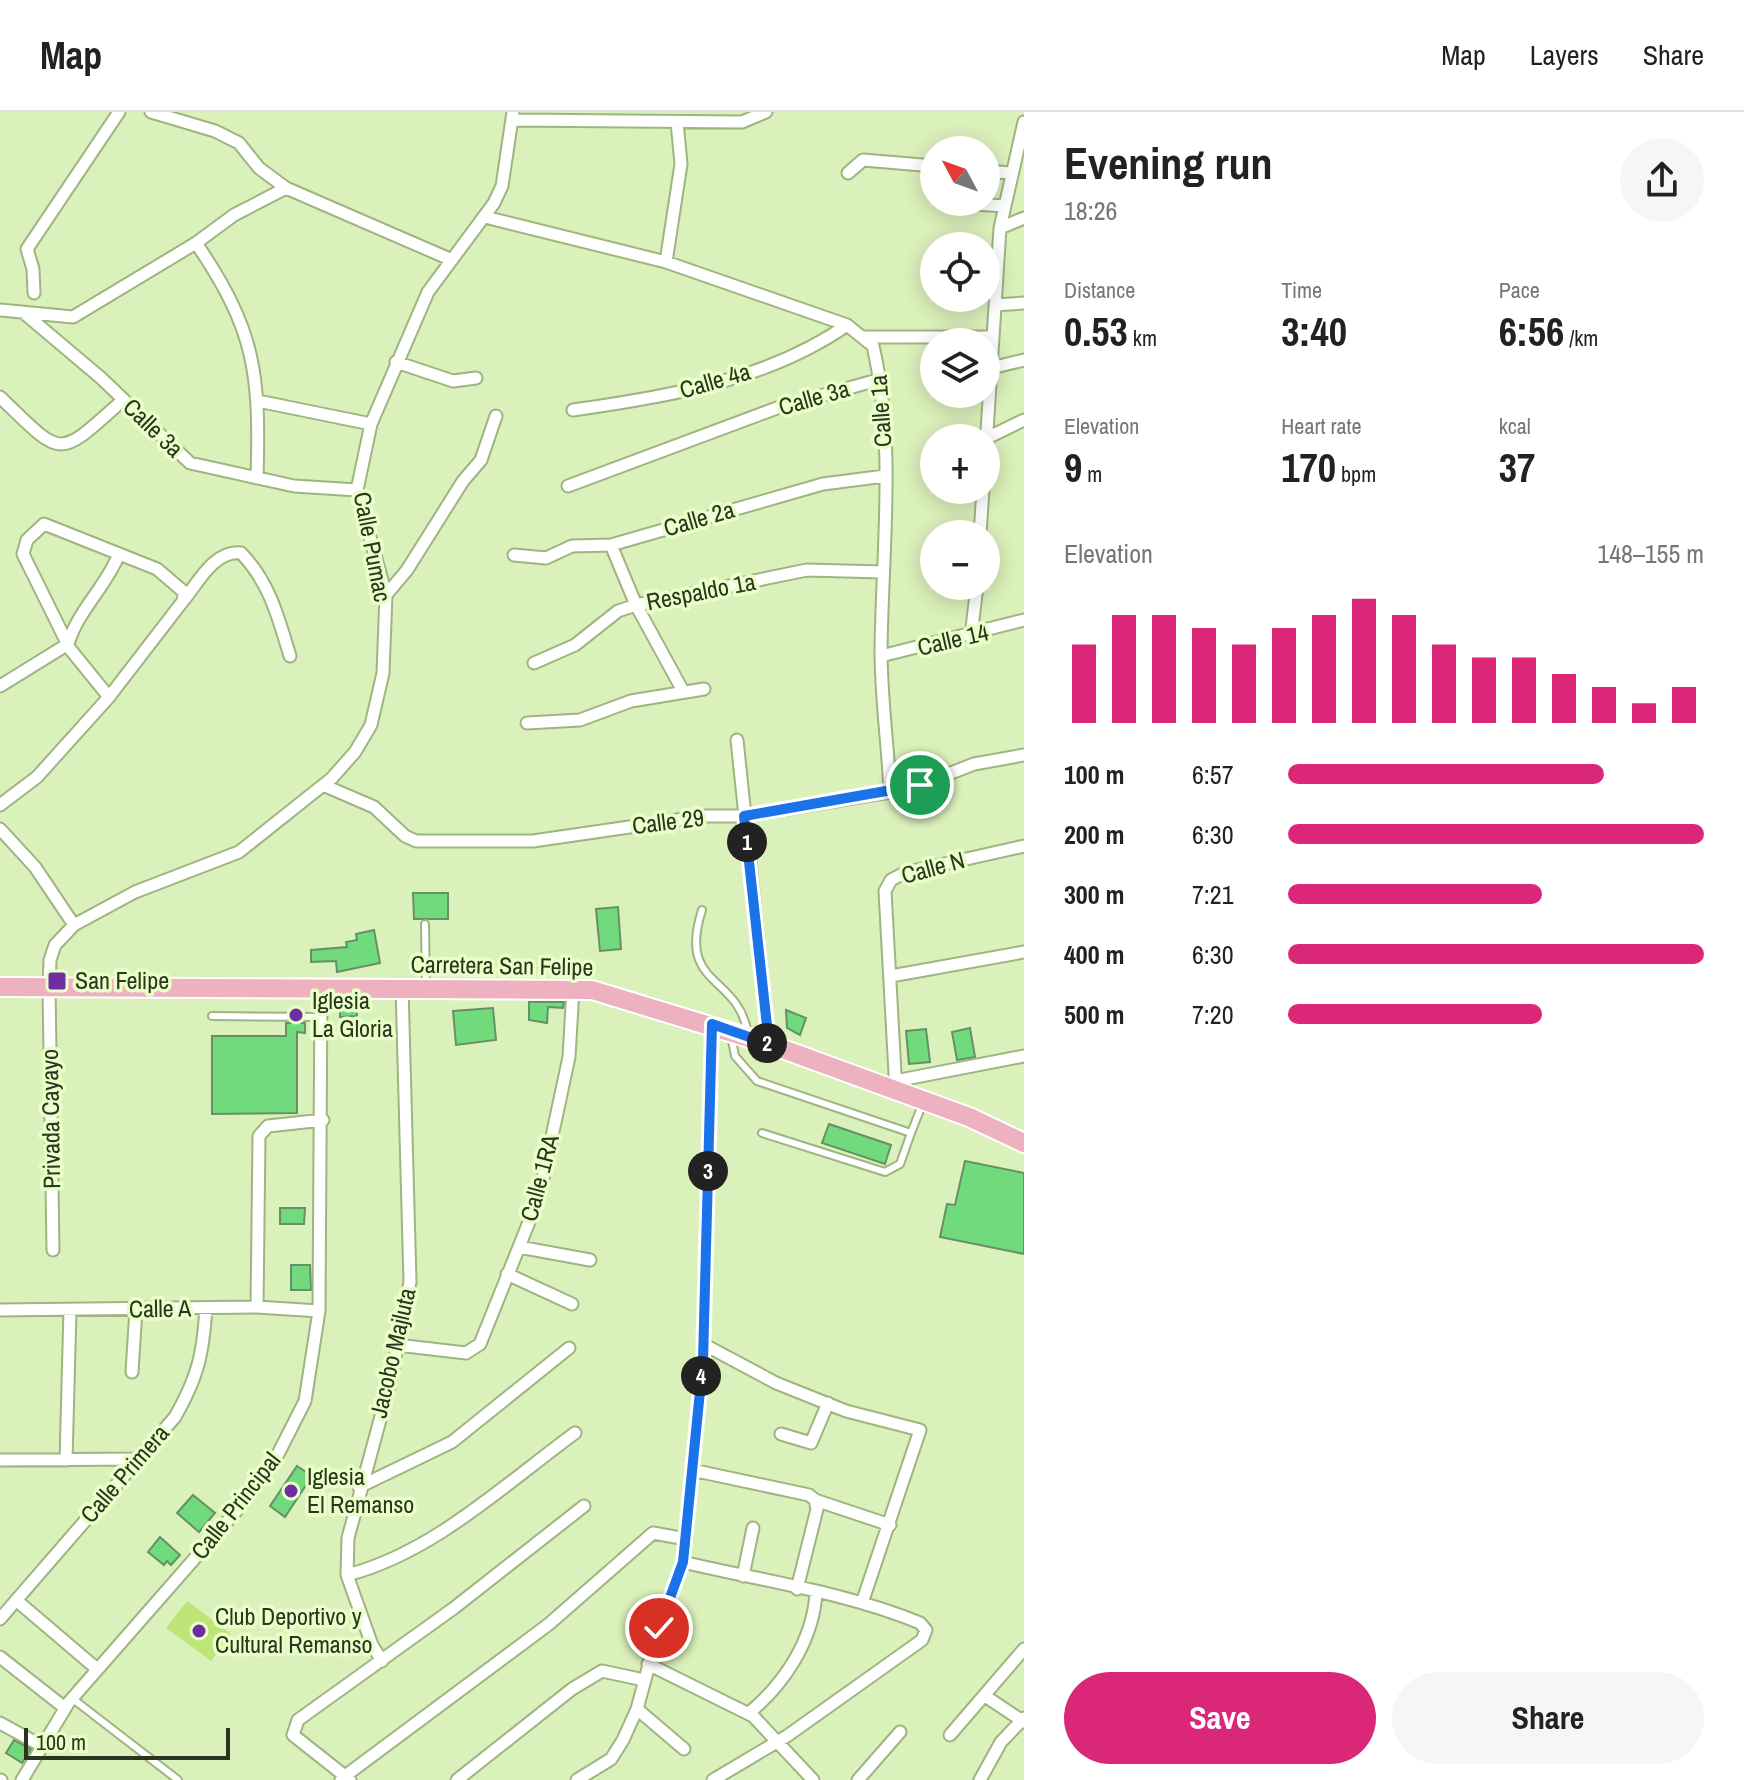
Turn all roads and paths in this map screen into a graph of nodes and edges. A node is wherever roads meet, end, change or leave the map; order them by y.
1 (119, 112) edge
2 (151, 112) edge
3 (766, 112) edge
4 (513, 116) edge
5 (570, 116) edge
6 (744, 117) edge
7 (677, 122) junction
8 (1024, 122) edge
9 (920, 165) edge
10 (1000, 172) edge
11 (848, 173) dead end
12 (1010, 173) junction
13 (286, 188) junction
14 (1000, 206) edge
15 (1004, 206) junction
16 (485, 217) junction
17 (1024, 218) edge
18 (1000, 228) junction
19 (1000, 232) edge
20 (196, 243) junction
21 (452, 260) junction
22 (666, 262) junction
23 (34, 293) dead end
24 (1024, 303) edge
25 (1000, 305) edge
26 (0, 310) edge
27 (24, 313) junction
28 (847, 325) junction
29 (865, 337) junction
30 (920, 337) edge
31 (1024, 360) edge
32 (396, 362) junction
33 (1000, 366) edge
34 (476, 378) dead end
35 (881, 379) junction
36 (0, 397) edge
37 (123, 400) junction
38 (258, 401) junction
39 (573, 410) dead end
40 (496, 416) dead end
41 (1024, 420) edge
42 (371, 424) junction
43 (1000, 432) edge
44 (885, 476) junction
45 (257, 478) junction
46 (568, 486) dead end
47 (357, 490) junction
48 (611, 545) junction
49 (119, 554) junction
50 (514, 555) dead end
51 (883, 572) junction
52 (386, 595) junction
53 (975, 600) edge
54 (183, 601) junction
55 (636, 605) junction
56 (1024, 620) edge
57 (971, 636) junction
58 (68, 644) junction
59 (290, 656) dead end
60 (881, 656) junction
61 (534, 663) dead end
62 (0, 686) edge
63 (704, 689) dead end
64 (683, 691) junction
65 (109, 697) junction
66 (527, 723) dead end
67 (737, 740) dead end
68 (1024, 755) edge
69 (323, 785) junction
70 (890, 792) junction
71 (0, 805) edge
72 (744, 816) junction
73 (0, 829) edge
74 (1024, 846) edge
75 (702, 910) dead end
76 (425, 924) dead end
77 (74, 925) junction
78 (1024, 952) edge
79 (891, 976) junction
80 (0, 987) edge
81 (402, 987) junction
82 (49, 988) junction
83 (321, 988) junction
84 (426, 988) junction
85 (573, 989) junction
86 (212, 1016) dead end
87 (321, 1017) junction
88 (721, 1027) junction
89 (749, 1037) junction
90 (769, 1044) junction
91 (1024, 1056) edge
92 (895, 1086) junction
93 (923, 1101) junction
94 (323, 1120) junction
95 (762, 1133) dead end
96 (911, 1133) junction
97 (1024, 1143) edge
98 (519, 1247) junction
99 (53, 1250) dead end
100 (590, 1260) dead end
101 (507, 1274) junction
102 (572, 1304) dead end
103 (257, 1307) junction
104 (206, 1308) junction
105 (136, 1309) junction
106 (0, 1310) edge
107 (70, 1310) junction
108 (319, 1311) junction
109 (703, 1344) junction
110 (397, 1345) junction
111 (569, 1348) dead end
112 (132, 1372) dead end
113 (828, 1403) junction
114 (575, 1433) dead end
115 (781, 1434) dead end
116 (136, 1459) junction
117 (0, 1460) edge
118 (66, 1460) junction
119 (692, 1470) junction
120 (359, 1487) junction
121 (815, 1500) junction
122 (584, 1506) dead end
123 (890, 1525) junction
124 (753, 1528) dead end
125 (686, 1539) junction
126 (683, 1562) junction
127 (347, 1575) junction
128 (743, 1576) junction
129 (797, 1589) junction
130 (816, 1593) junction
131 (16, 1600) junction
132 (863, 1600) junction
133 (2, 1614) edge
134 (1024, 1649) edge
135 (0, 1657) edge
136 (382, 1661) junction
137 (648, 1664) junction
138 (97, 1669) junction
139 (644, 1680) junction
140 (985, 1696) junction
141 (69, 1703) junction
142 (637, 1709) junction
143 (749, 1713) junction
144 (1023, 1720) edge
145 (0, 1723) edge
146 (900, 1732) dead end
147 (950, 1735) dead end
148 (779, 1741) junction
149 (42, 1746) junction
150 (684, 1749) dead end
151 (345, 1779) edge
152 (22, 1780) edge
153 (178, 1780) edge
154 (457, 1780) edge
155 (577, 1780) edge
156 (713, 1780) edge
157 (813, 1780) edge
158 (858, 1780) edge
159 (980, 1780) edge

1 - 23 street
2 - 13 street
3 - 6 street
4 - 5 street
4 - 16 street, Calle Pumac
5 - 7 street
6 - 7 street
7 - 22 street
8 - 12 street
9 - 11 street
10 - 12 street
12 - 15 street
13 - 20 street
13 - 21 street
14 - 15 street
15 - 18 street
16 - 21 street, Calle Pumac
16 - 22 street
17 - 18 street
18 - 19 street
20 - 27 street
20 - 38 street
21 - 32 street, Calle Pumac
22 - 28 street
24 - 25 street
26 - 27 street
27 - 37 street, Calle 3a
28 - 29 street
28 - 39 street, Calle 4a
29 - 30 street
29 - 35 street, Calle 1a
31 - 33 street
32 - 34 street
32 - 42 street, Calle Pumac
35 - 44 street, Calle 1a
35 - 46 street, Calle 3a
36 - 37 street
37 - 45 street, Calle 3a
38 - 42 street
38 - 45 street
40 - 52 street
41 - 43 street
42 - 47 street, Calle Pumac
44 - 48 street, Calle 2a
44 - 51 street, Calle 1a
45 - 47 street, Calle 3a
47 - 52 street, Calle Pumac
48 - 50 street, Calle 2a
48 - 55 street
49 - 54 street
49 - 58 street
49 - 58 street
51 - 55 street, Respaldo 1a
51 - 60 street, Calle 1a
52 - 69 street, Calle Pumac
53 - 57 street
54 - 59 street
54 - 65 street
55 - 61 street, Respaldo 1a
55 - 64 street
56 - 57 street, Calle 14
57 - 60 street, Calle 14
58 - 62 street
58 - 65 street
60 - 70 street, Calle 1a
63 - 64 street
64 - 66 street
65 - 71 street
67 - 72 street
68 - 70 street, Calle 29
69 - 72 street, Calle 29
69 - 77 street, Calle Pumac
70 - 72 street, Calle 29
72 - 90 street
73 - 77 street
74 - 79 street, Calle N
75 - 89 lane
76 - 84 lane
77 - 82 street, Calle Pumac
78 - 79 street
79 - 92 street, Calle N
80 - 82 main road, Carretera San Felipe
81 - 83 main road, Carretera San Felipe
81 - 84 main road, Carretera San Felipe
81 - 110 street, Jacobo Majluta
82 - 83 main road, Carretera San Felipe
82 - 99 street, Privada Cayayo
83 - 87 street, Calle Principal
84 - 85 main road, Carretera San Felipe
85 - 88 main road, Carretera San Felipe
85 - 98 street, Calle 1RA
86 - 87 lane
87 - 94 street, Calle Principal
88 - 89 main road, Carretera San Felipe
88 - 96 lane
88 - 109 street
89 - 90 main road, Carretera San Felipe
90 - 92 main road, Carretera San Felipe
91 - 92 street
92 - 93 main road, Carretera San Felipe
93 - 96 lane
93 - 97 main road, Carretera San Felipe
94 - 103 street
94 - 108 street, Calle Principal
95 - 96 lane
98 - 100 street
98 - 101 street, Calle 1RA
101 - 102 street
101 - 110 street, Calle 1RA
103 - 104 street, Calle A
103 - 108 street, Calle A
104 - 105 street, Calle A
104 - 116 street, Calle Primera
105 - 107 street, Calle A
105 - 112 street
106 - 107 street, Calle A
107 - 118 street
108 - 138 street, Calle Principal
109 - 113 street
109 - 119 street
110 - 120 street, Jacobo Majluta
111 - 120 street
113 - 115 street
113 - 123 street
114 - 127 street
116 - 118 street
116 - 131 street, Calle Primera
117 - 118 street
119 - 121 street
119 - 125 street
120 - 127 street, Jacobo Majluta
121 - 123 street
121 - 129 street
122 - 136 street
123 - 132 street
124 - 128 street
125 - 126 street
125 - 151 street
126 - 128 street
126 - 137 street
127 - 136 street, Jacobo Majluta
128 - 129 street
129 - 130 street
130 - 132 street
130 - 143 street
131 - 133 street, Calle Primera
131 - 138 street
132 - 148 street
134 - 140 street
135 - 141 street
136 - 151 street
137 - 139 street
137 - 143 street
138 - 141 street, Calle Principal
139 - 142 street
139 - 154 street
140 - 144 street
140 - 147 street
141 - 149 street, Calle Principal
141 - 153 lane
142 - 150 street
142 - 155 street
143 - 148 street
144 - 159 street
145 - 149 street
146 - 158 street
148 - 156 street
148 - 157 street
149 - 152 street, Calle Principal

